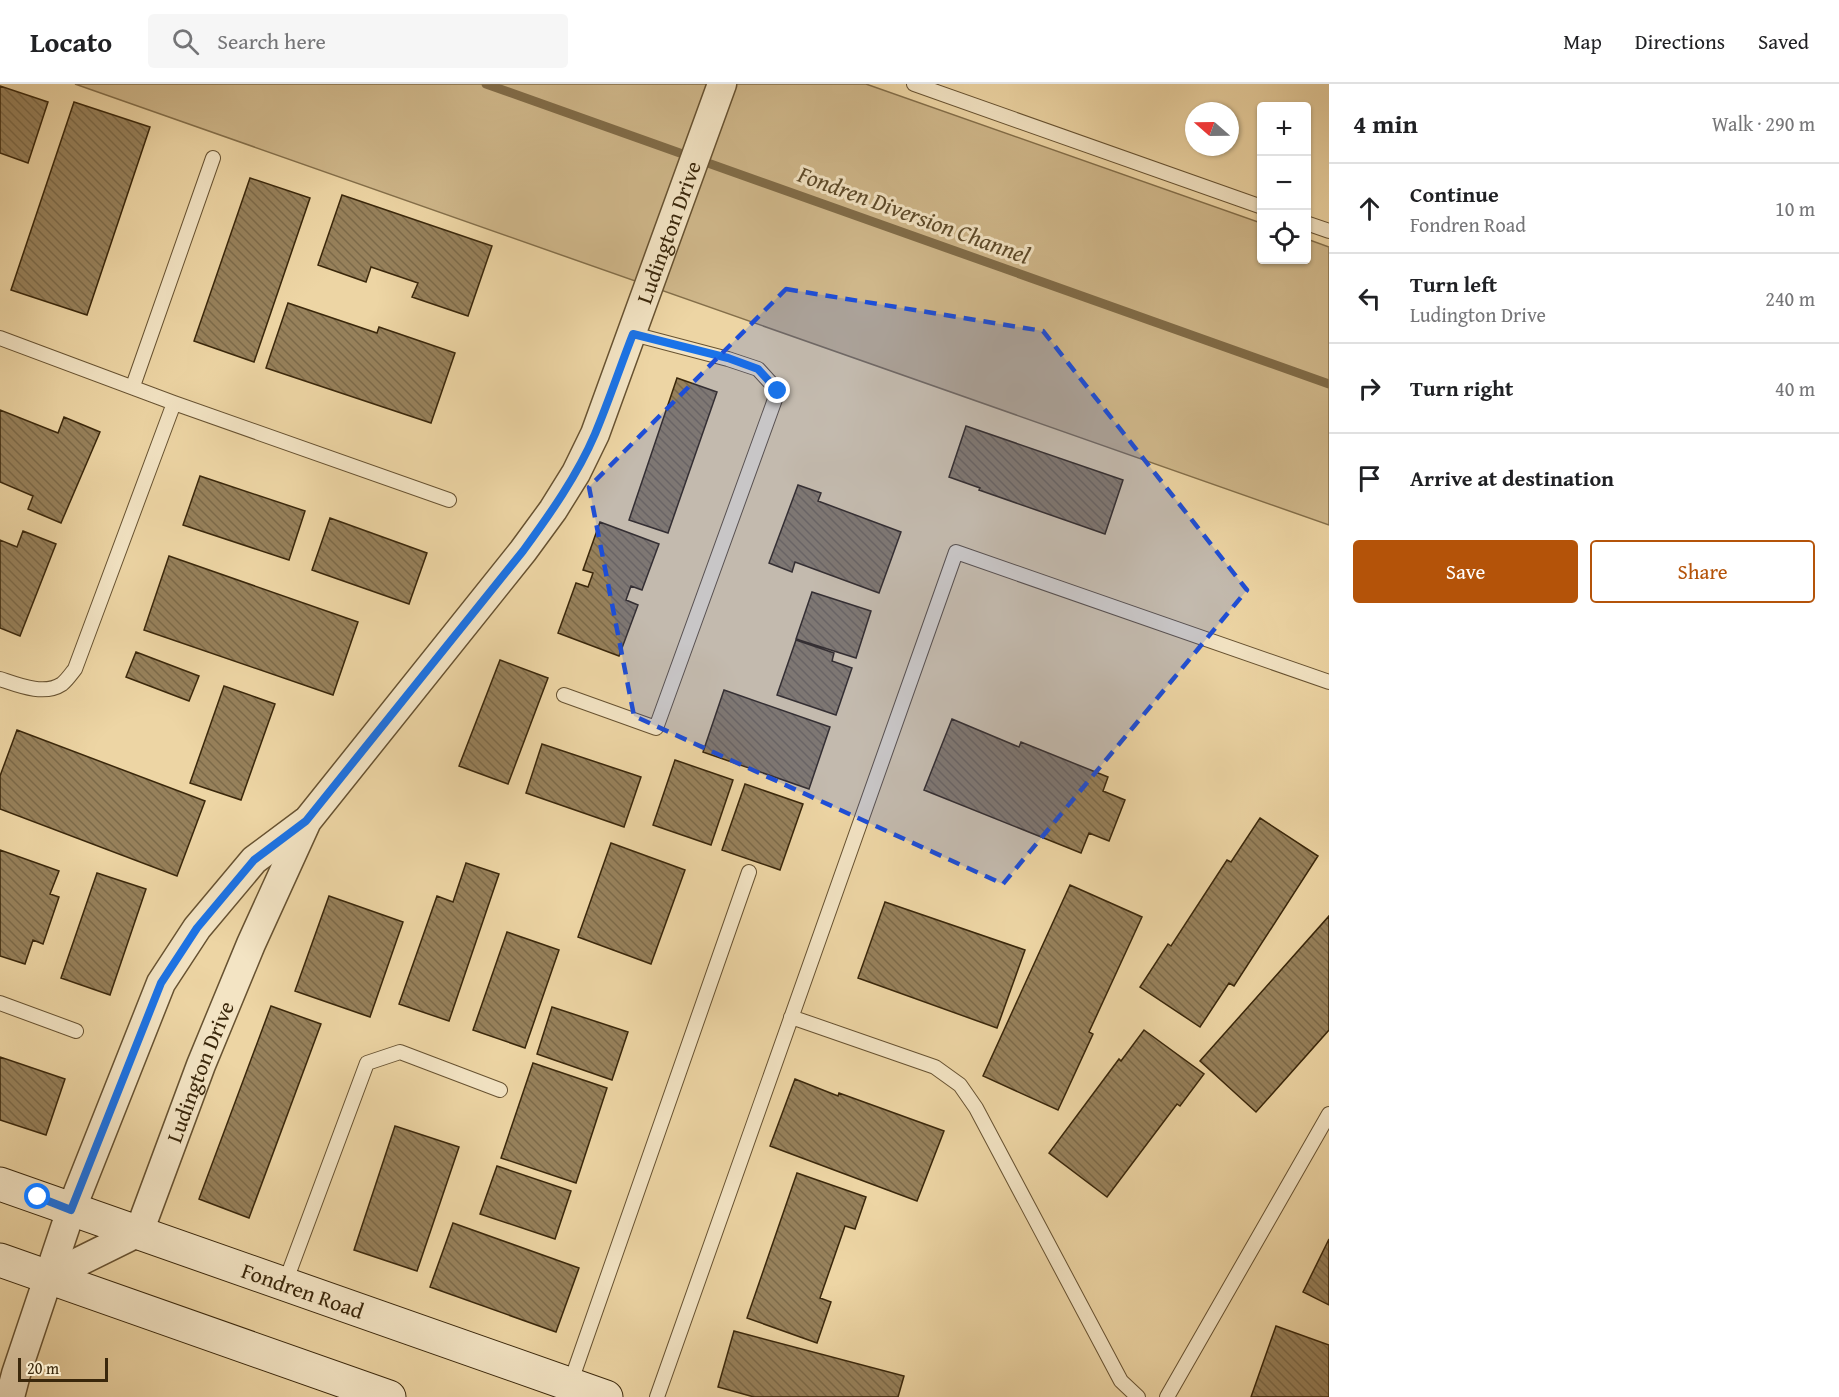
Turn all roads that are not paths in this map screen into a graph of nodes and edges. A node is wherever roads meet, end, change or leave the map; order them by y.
1 (722, 84) edge
2 (914, 84) edge
3 (213, 158) dead end
4 (1257, 205) edge
5 (1311, 225) edge
6 (1329, 231) edge
7 (633, 334) junction
8 (0, 339) edge
9 (133, 386) junction
10 (174, 403) junction
11 (449, 500) dead end
12 (0, 679) edge
13 (1329, 682) edge
14 (564, 695) dead end
15 (306, 821) junction
16 (749, 872) dead end
17 (0, 1004) edge
18 (791, 1017) junction
19 (76, 1031) dead end
20 (500, 1090) dead end
21 (1329, 1114) edge
22 (0, 1184) edge
23 (71, 1210) junction
24 (140, 1232) junction
25 (0, 1260) edge
26 (48, 1277) junction
27 (285, 1283) junction
28 (570, 1384) junction
29 (10, 1397) edge
30 (389, 1397) edge
31 (606, 1397) edge
32 (657, 1397) edge
33 (1138, 1397) edge
34 (1167, 1397) edge

1 - 7 street, Ludington Drive
2 - 4 lane
3 - 9 lane
5 - 6 lane
7 - 14 lane
7 - 15 street, Ludington Drive
8 - 9 lane
9 - 10 lane
10 - 11 lane
10 - 12 lane
13 - 18 lane
15 - 23 street, Ludington Drive
15 - 24 street, Ludington Drive
16 - 28 lane
17 - 19 lane
18 - 32 lane
18 - 33 lane
20 - 27 lane
21 - 34 lane
22 - 23 main road, Fondren Road
23 - 24 main road, Fondren Road
23 - 26 street, Ludington Drive
24 - 26 street
24 - 27 main road, Fondren Road
25 - 26 main road
26 - 29 street, Ludington Drive
26 - 30 main road
27 - 28 main road, Fondren Road
28 - 31 main road, Fondren Road

